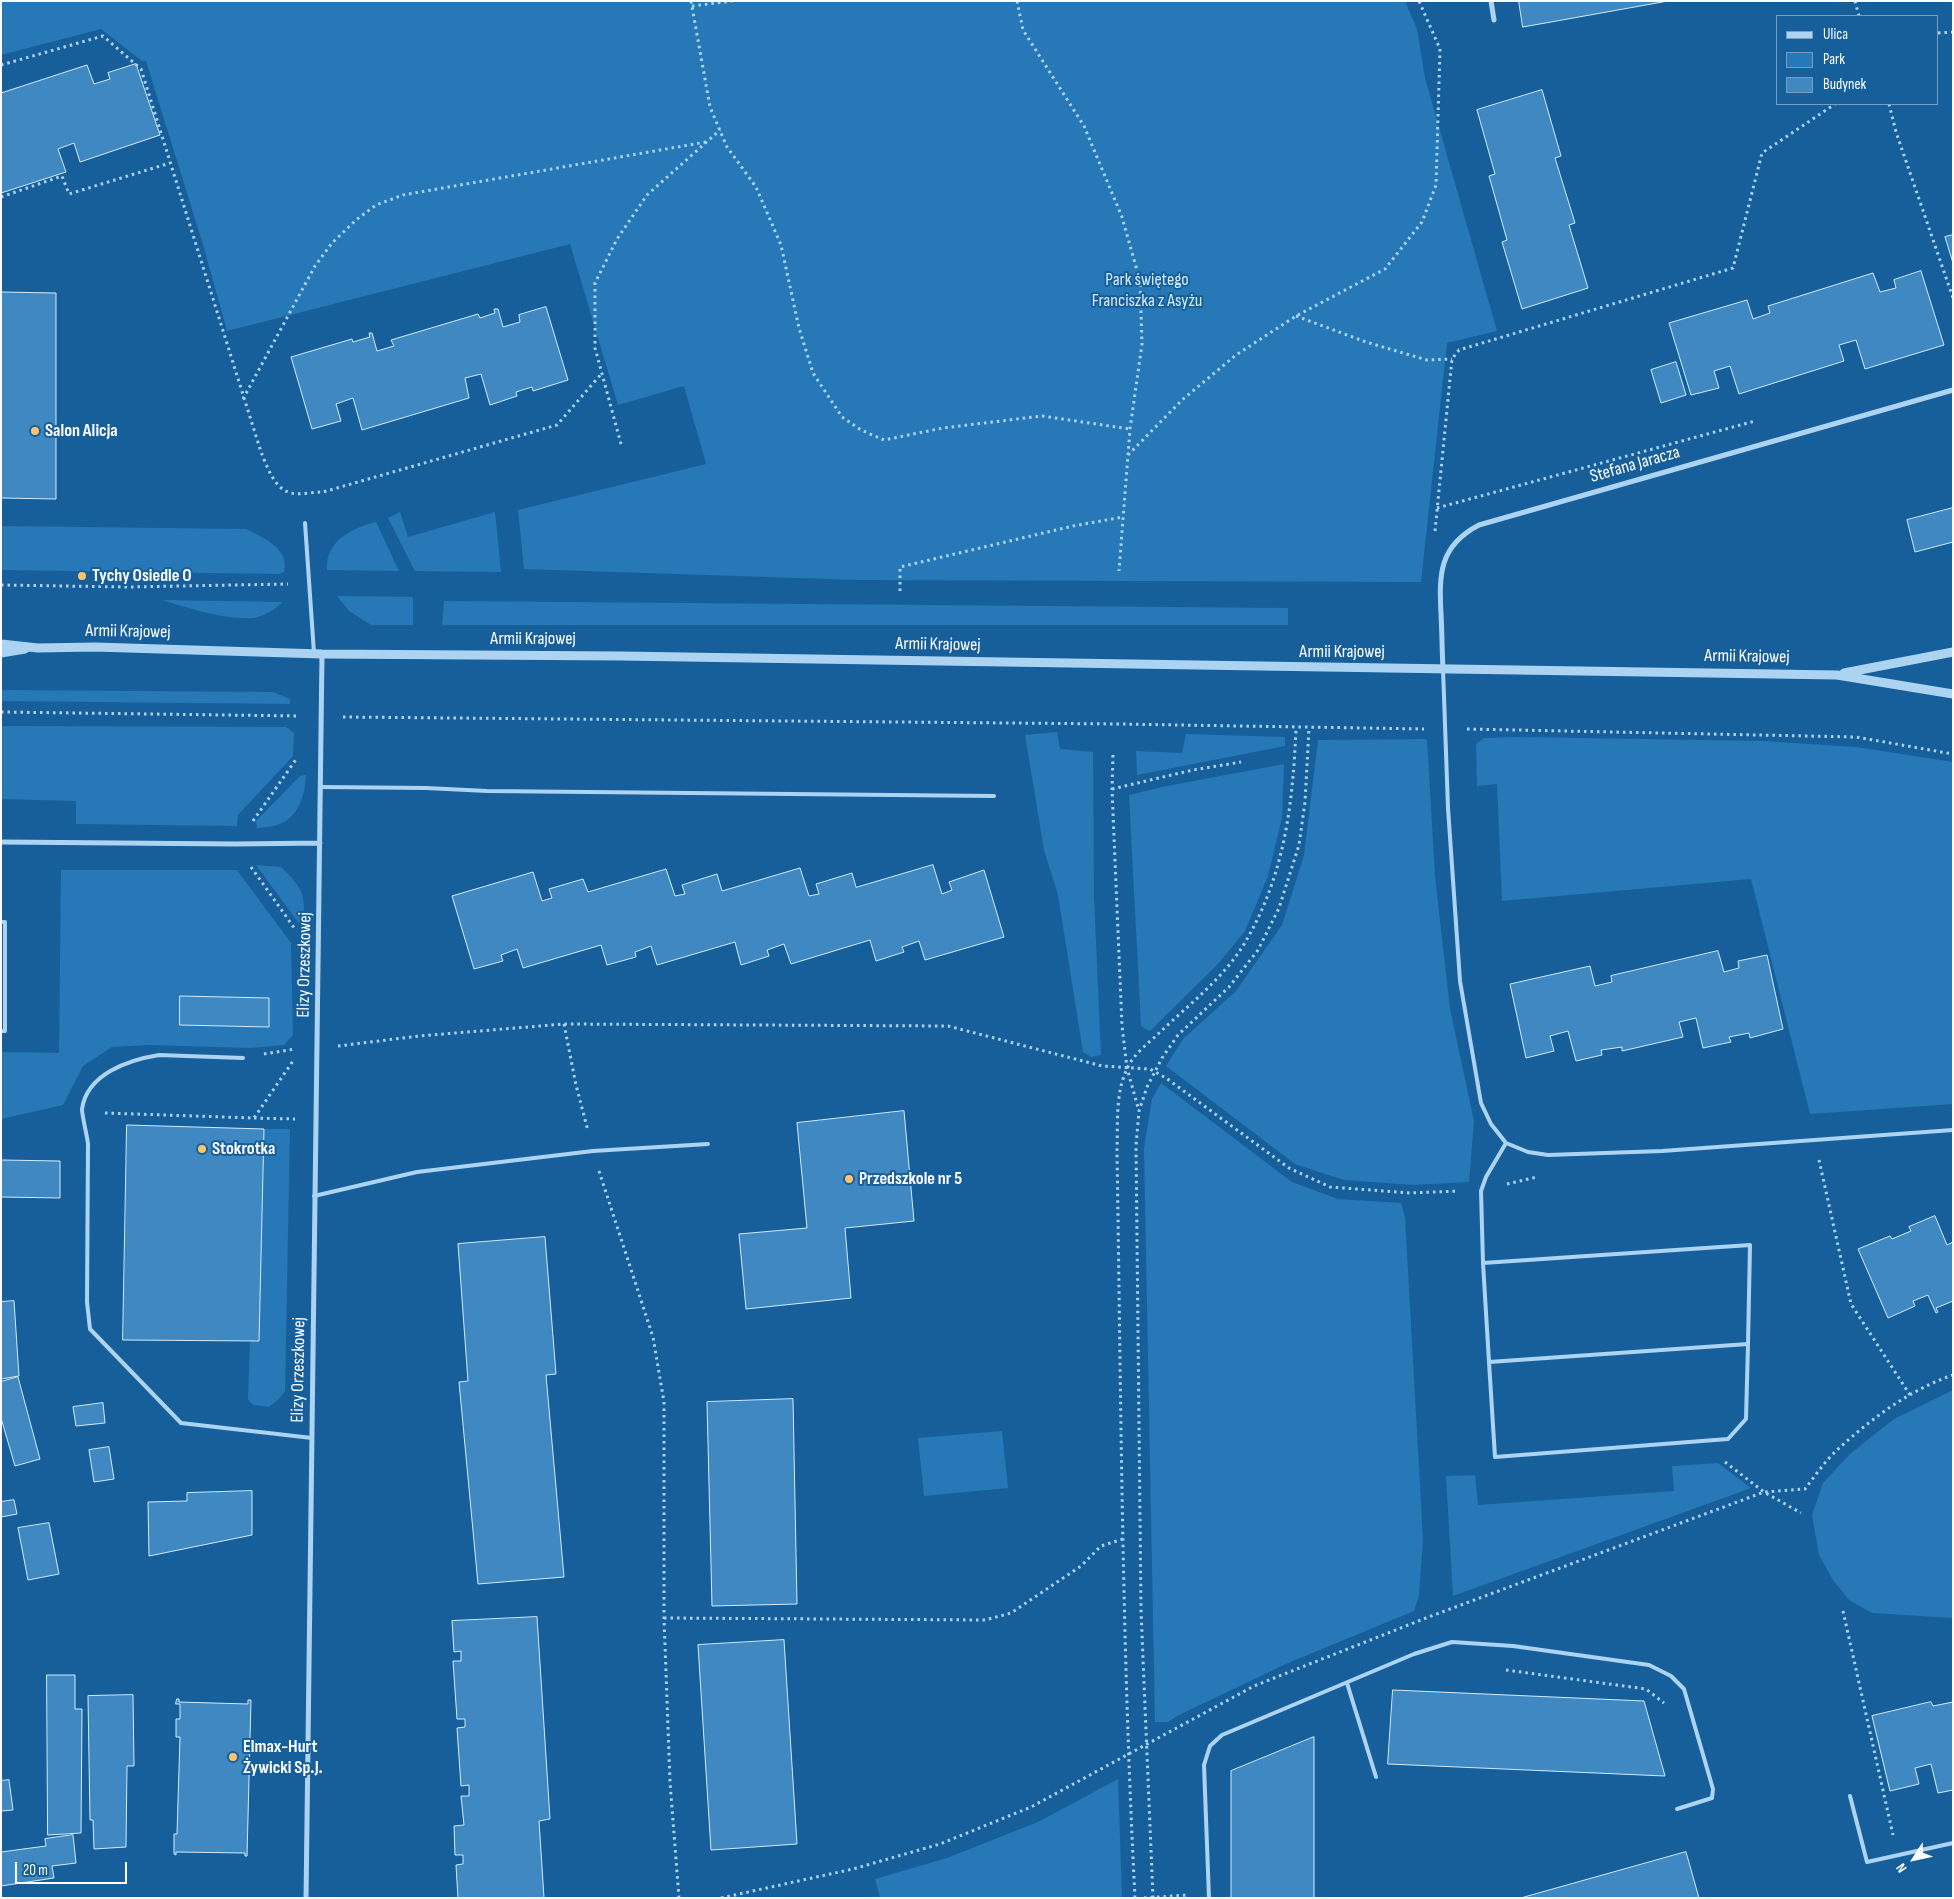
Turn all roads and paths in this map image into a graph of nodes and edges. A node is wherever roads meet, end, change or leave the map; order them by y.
1 (691, 1) edge
2 (732, 1) edge
3 (1017, 1) edge
4 (1418, 1) edge
5 (1491, 1) edge
6 (1855, 1) edge
7 (692, 6) junction
8 (1859, 15) edge
9 (1494, 20) dead end
10 (1953, 32) edge
11 (1939, 33) edge
12 (1, 65) edge
13 (1834, 105) edge
14 (1889, 105) edge
15 (720, 130) junction
16 (706, 142) junction
17 (170, 163) junction
18 (1, 197) edge
19 (1953, 298) edge
20 (1296, 316) junction
21 (1452, 359) junction
22 (602, 373) junction
23 (1953, 390) edge
24 (243, 400) junction
25 (1756, 420) dead end
26 (1130, 429) junction
27 (621, 444) dead end
28 (1128, 455) junction
29 (1437, 508) junction
30 (1123, 517) junction
31 (305, 523) dead end
32 (1434, 538) dead end
33 (1119, 571) dead end
34 (309, 584) junction
35 (1, 585) edge
36 (900, 591) dead end
37 (1, 644) edge
38 (38, 648) junction
39 (1953, 652) edge
40 (1, 653) edge
41 (318, 653) junction
42 (1443, 668) junction
43 (1837, 675) junction
44 (1953, 694) edge
45 (1, 712) edge
46 (344, 717) dead end
47 (301, 725) dead end
48 (1296, 728) junction
49 (1309, 728) junction
50 (1445, 729) junction
51 (301, 752) dead end
52 (1953, 754) edge
53 (1113, 755) dead end
54 (1241, 762) dead end
55 (321, 787) junction
56 (1112, 790) junction
57 (994, 796) dead end
58 (1, 842) edge
59 (320, 843) junction
60 (236, 844) junction
61 (1, 922) edge
62 (296, 930) dead end
63 (564, 1024) junction
64 (1, 1031) edge
65 (303, 1047) dead end
66 (335, 1047) dead end
67 (277, 1052) dead end
68 (297, 1055) dead end
69 (243, 1058) dead end
70 (1127, 1068) junction
71 (1154, 1071) junction
72 (1139, 1111) junction
73 (82, 1112) junction
74 (254, 1118) junction
75 (301, 1119) dead end
76 (1953, 1130) edge
77 (1506, 1143) junction
78 (708, 1144) dead end
79 (593, 1152) junction
80 (1817, 1154) dead end
81 (1481, 1191) junction
82 (314, 1196) junction
83 (1483, 1263) junction
84 (1748, 1344) junction
85 (1489, 1362) junction
86 (1910, 1395) dead end
87 (312, 1438) junction
88 (1716, 1440) junction
89 (1801, 1513) dead end
90 (1123, 1539) junction
91 (1843, 1612) dead end
92 (664, 1618) junction
93 (1503, 1669) dead end
94 (1347, 1683) junction
95 (1668, 1710) dead end
96 (1376, 1777) dead end
97 (1850, 1796) dead end
98 (1677, 1809) dead end
99 (1953, 1843) edge
100 (1895, 1844) dead end
101 (1208, 1896) edge
102 (1153, 1897) edge
103 (306, 1898) edge
104 (680, 1898) edge
105 (1134, 1898) edge
106 (1144, 1898) edge

1 - 7 path
2 - 7 path
3 - 26 path
4 - 20 path
5 - 9 street
6 - 8 path
7 - 15 path
10 - 11 path
12 - 17 path
13 - 21 path
14 - 19 path
15 - 16 path
15 - 26 path
16 - 22 path
16 - 24 path
17 - 18 path
17 - 24 path
20 - 21 path
20 - 28 path
21 - 29 path
22 - 24 path
22 - 27 path
23 - 42 street, Stefana Jaracza
25 - 29 path
26 - 28 path
28 - 30 path
29 - 32 path
30 - 33 path
30 - 36 path
31 - 34 lane
34 - 35 path
34 - 41 lane
37 - 38 street, Armii Krajowej
38 - 40 street, Armii Krajowej
38 - 41 street, Armii Krajowej
39 - 43 street, Armii Krajowej
41 - 42 street, Armii Krajowej
41 - 55 street, Elizy Orzeszkowej
42 - 43 street, Armii Krajowej
42 - 50 lane
43 - 44 street, Armii Krajowej
45 - 47 path
46 - 48 path
48 - 49 path
48 - 70 path
49 - 50 path
49 - 71 path
50 - 52 path
50 - 77 lane
51 - 60 path
53 - 56 path
54 - 56 path
55 - 57 lane
55 - 59 street, Elizy Orzeszkowej
56 - 70 path
58 - 60 street
59 - 60 street
59 - 82 street, Elizy Orzeszkowej
60 - 62 path
61 - 64 lane
63 - 66 path
63 - 70 path
63 - 79 path
65 - 67 path
68 - 74 path
69 - 73 lane
70 - 71 path
70 - 72 path
70 - 90 path
71 - 72 path
71 - 81 path
72 - 102 path
73 - 74 path
73 - 87 lane
74 - 75 path
76 - 77 lane
77 - 81 lane
78 - 79 lane
79 - 82 lane
79 - 92 path
80 - 86 path
81 - 83 lane
82 - 87 street, Elizy Orzeszkowej
83 - 84 lane
83 - 85 lane
84 - 85 lane
84 - 88 lane
85 - 88 lane
87 - 103 street, Elizy Orzeszkowej
88 - 89 path
90 - 92 path
90 - 105 path
91 - 100 path
92 - 104 path
93 - 95 path
94 - 96 lane
94 - 98 lane
94 - 101 lane
97 - 99 lane
101 - 102 path
102 - 106 path

